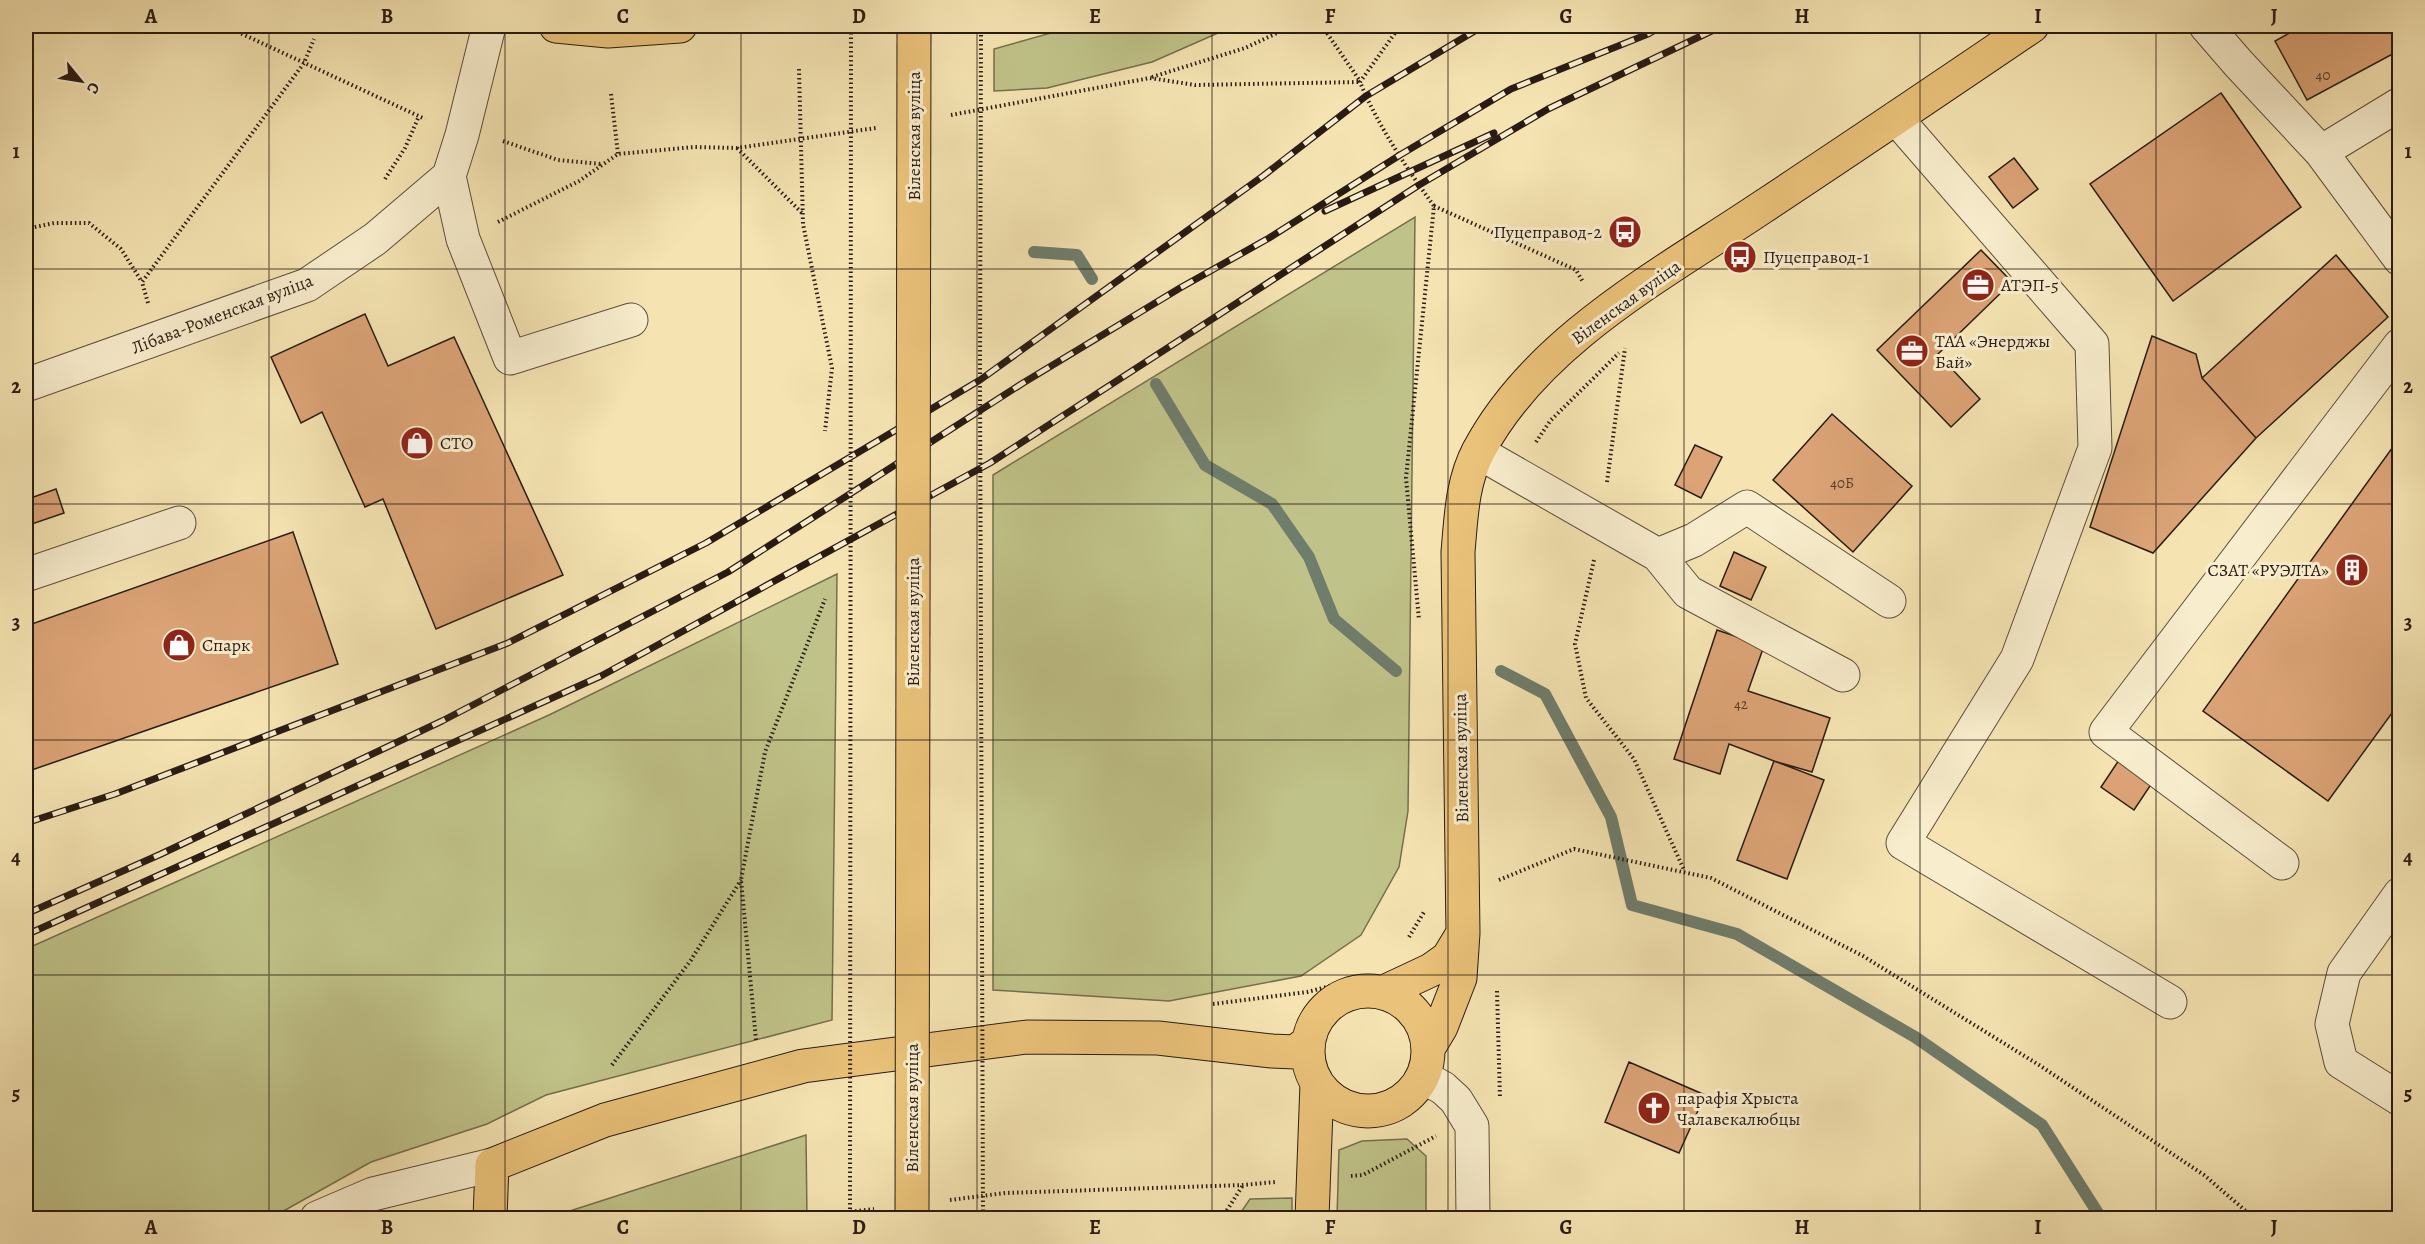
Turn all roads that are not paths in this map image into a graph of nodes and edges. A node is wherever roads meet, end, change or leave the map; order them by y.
1 (489, 26) edge
2 (556, 26) edge
3 (680, 26) edge
4 (914, 26) edge
5 (2032, 26) edge
6 (2206, 26) edge
7 (2400, 104) edge
8 (1896, 118) junction
9 (2321, 152) junction
10 (449, 176) junction
11 (2400, 259) edge
12 (631, 320) dead end
13 (2400, 345) edge
14 (26, 385) edge
15 (1478, 452) junction
16 (179, 524) dead end
17 (1658, 555) junction
18 (26, 575) edge
19 (1889, 601) dead end
20 (1843, 675) dead end
21 (2282, 863) dead end
22 (2400, 894) edge
23 (1463, 933) junction
24 (1384, 992) junction
25 (2170, 1002) dead end
26 (1311, 1062) junction
27 (1426, 1062) junction
28 (2400, 1099) edge
29 (1351, 1108) junction
30 (492, 1165) junction
31 (1313, 1166) junction
32 (317, 1218) edge
33 (490, 1218) edge
34 (912, 1218) edge
35 (1312, 1218) edge
36 (1473, 1218) edge

1 - 10 street
2 - 3 main road
4 - 34 main road, Віленская вуліца, bridge
5 - 8 main road, Віленская вуліца
6 - 9 street
7 - 9 street
8 - 15 main road, Віленская вуліца
8 - 25 street
9 - 11 street
10 - 12 street
10 - 14 street, Лібава-Роменская вуліца
13 - 21 street
15 - 17 street
15 - 23 main road, Віленская вуліца
16 - 18 street
17 - 19 street
17 - 20 street
22 - 28 street
23 - 24 main road
23 - 27 main road, Віленская вуліца
24 - 26 main road
24 - 27 main road
26 - 29 main road
26 - 30 main road
26 - 31 main road
27 - 29 main road
27 - 36 street
29 - 31 main road
30 - 32 street
30 - 33 main road
31 - 35 main road

